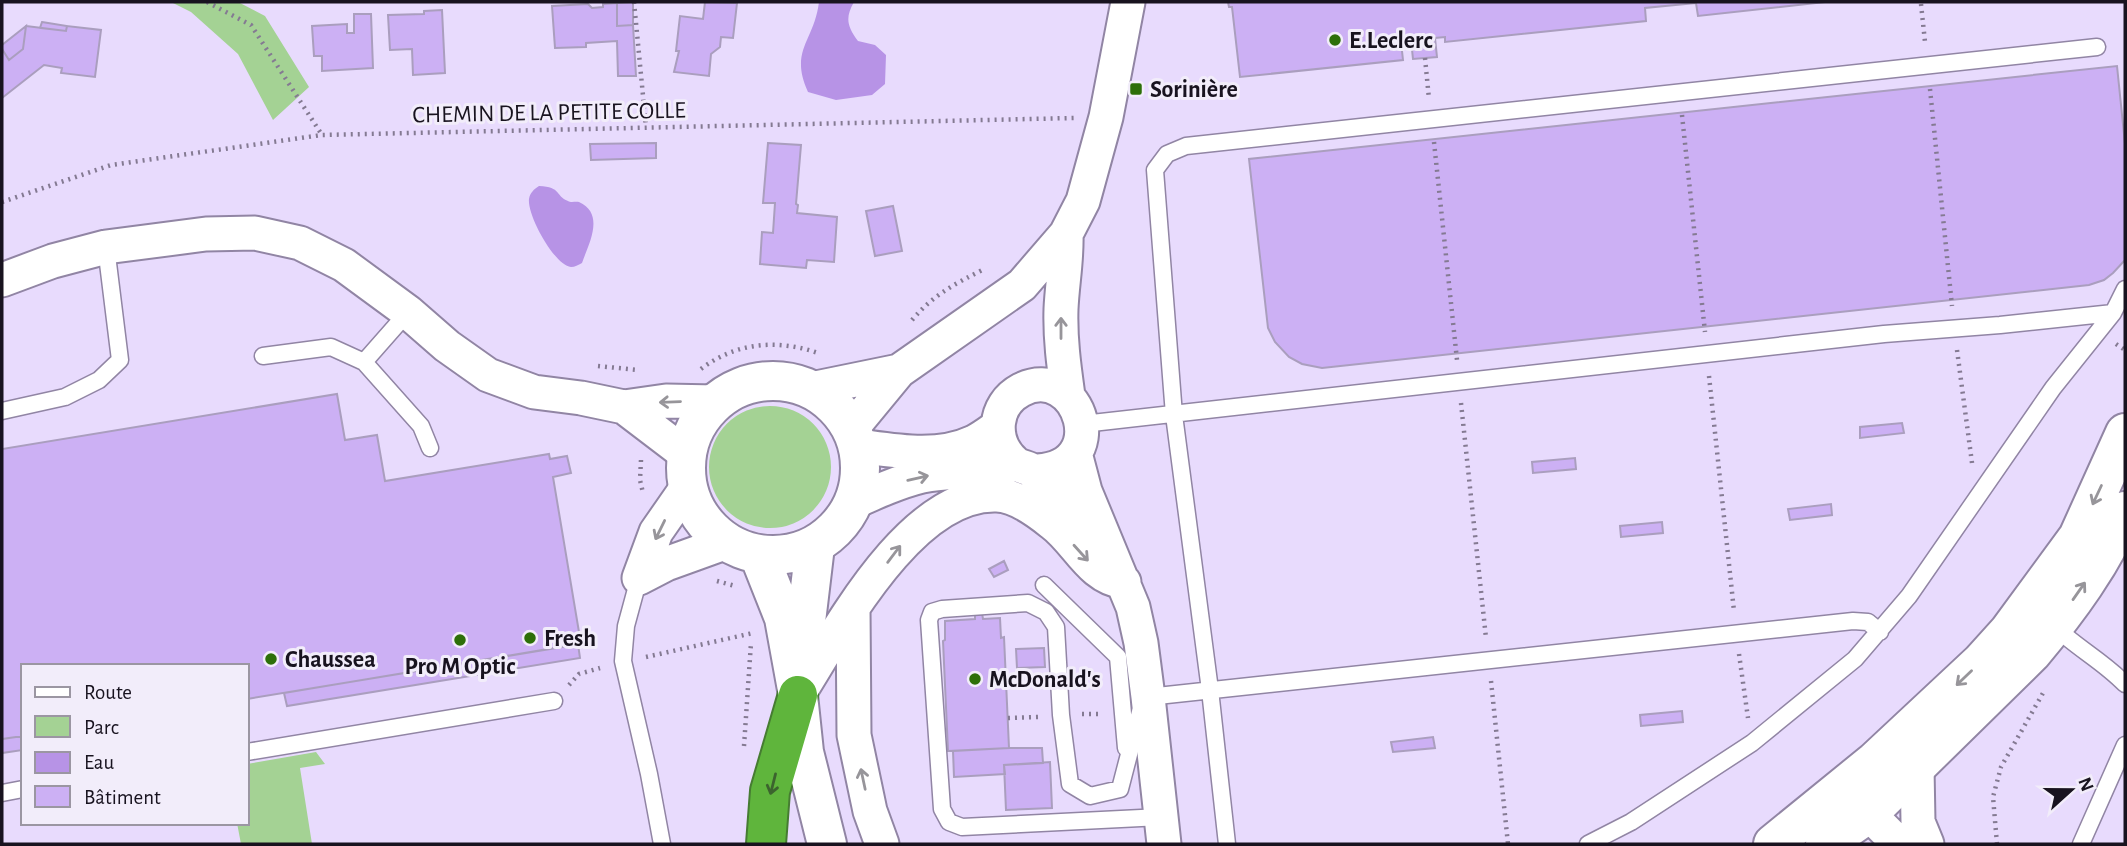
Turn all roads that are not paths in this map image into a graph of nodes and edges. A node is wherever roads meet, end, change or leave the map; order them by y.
1 (1130, 10) edge
2 (2097, 47) dead end
3 (1066, 234) junction
4 (106, 247) junction
5 (2, 280) edge
6 (2125, 289) edge
7 (408, 312) junction
8 (2113, 313) junction
9 (263, 356) dead end
10 (364, 362) junction
11 (899, 371) junction
12 (819, 373) junction
13 (716, 402) junction
14 (2, 411) edge
15 (658, 413) junction
16 (1174, 415) junction
17 (1075, 425) junction
18 (997, 427) junction
19 (2125, 433) edge
20 (855, 437) junction
21 (430, 448) dead end
22 (1024, 467) junction
23 (687, 470) junction
24 (854, 502) junction
25 (2125, 511) edge
26 (1102, 535) junction
27 (815, 546) junction
28 (743, 562) junction
29 (639, 578) junction
30 (1124, 582) junction
31 (1044, 585) dead end
32 (853, 608) junction
33 (2042, 614) junction
34 (1880, 632) junction
35 (2125, 684) edge
36 (1210, 690) junction
37 (798, 695) junction
38 (1148, 697) junction
39 (554, 701) dead end
40 (2125, 745) edge
41 (248, 752) edge
42 (804, 752) junction
43 (1127, 761) junction
44 (1917, 767) junction
45 (21, 789) edge
46 (2, 793) edge
47 (1856, 801) junction
48 (1162, 831) edge
49 (662, 844) edge
50 (766, 844) edge
51 (801, 844) edge
52 (827, 844) edge
53 (882, 844) edge
54 (1227, 844) edge
55 (1588, 844) edge
56 (1773, 844) edge
57 (1825, 844) edge
58 (1899, 844) edge
59 (1927, 844) edge
60 (2081, 844) edge

1 - 3 street
2 - 16 lane
3 - 11 street
17 -> 3 street
4 - 5 street
4 - 7 street
4 - 14 lane
6 - 8 lane
7 - 10 lane
7 - 15 street
8 - 16 lane
8 - 34 lane
9 - 10 lane
10 - 21 lane
11 - 12 street
11 - 20 street
12 - 13 street
12 - 20 street
13 -> 15 street
13 - 23 street
15 - 23 street
16 - 17 lane
16 - 36 lane
17 - 18 street
17 - 22 street
17 - 26 street
18 - 20 street
18 - 22 street
19 -> 33 street
20 - 24 street
24 -> 22 street
22 - 26 street
23 - 28 street
23 -> 29 street
24 - 27 street
33 -> 25 street
26 - 30 street
27 - 28 street
27 - 37 street
28 - 29 street
28 - 37 street
29 - 49 lane
32 -> 30 street
30 - 38 street
31 - 43 lane
32 - 37 street
53 -> 32 street
33 - 35 lane
33 - 44 street
33 -> 47 street
34 - 36 lane
34 - 55 lane
36 - 38 lane
36 - 54 lane
37 - 42 street
37 -> 50 highway
38 - 43 lane
38 - 48 street
39 - 41 lane
40 - 60 lane
42 - 51 street
42 - 52 street
43 - 48 lane
44 - 47 street
44 - 59 street
45 - 46 lane
47 - 56 street
47 - 57 street
47 - 58 street

